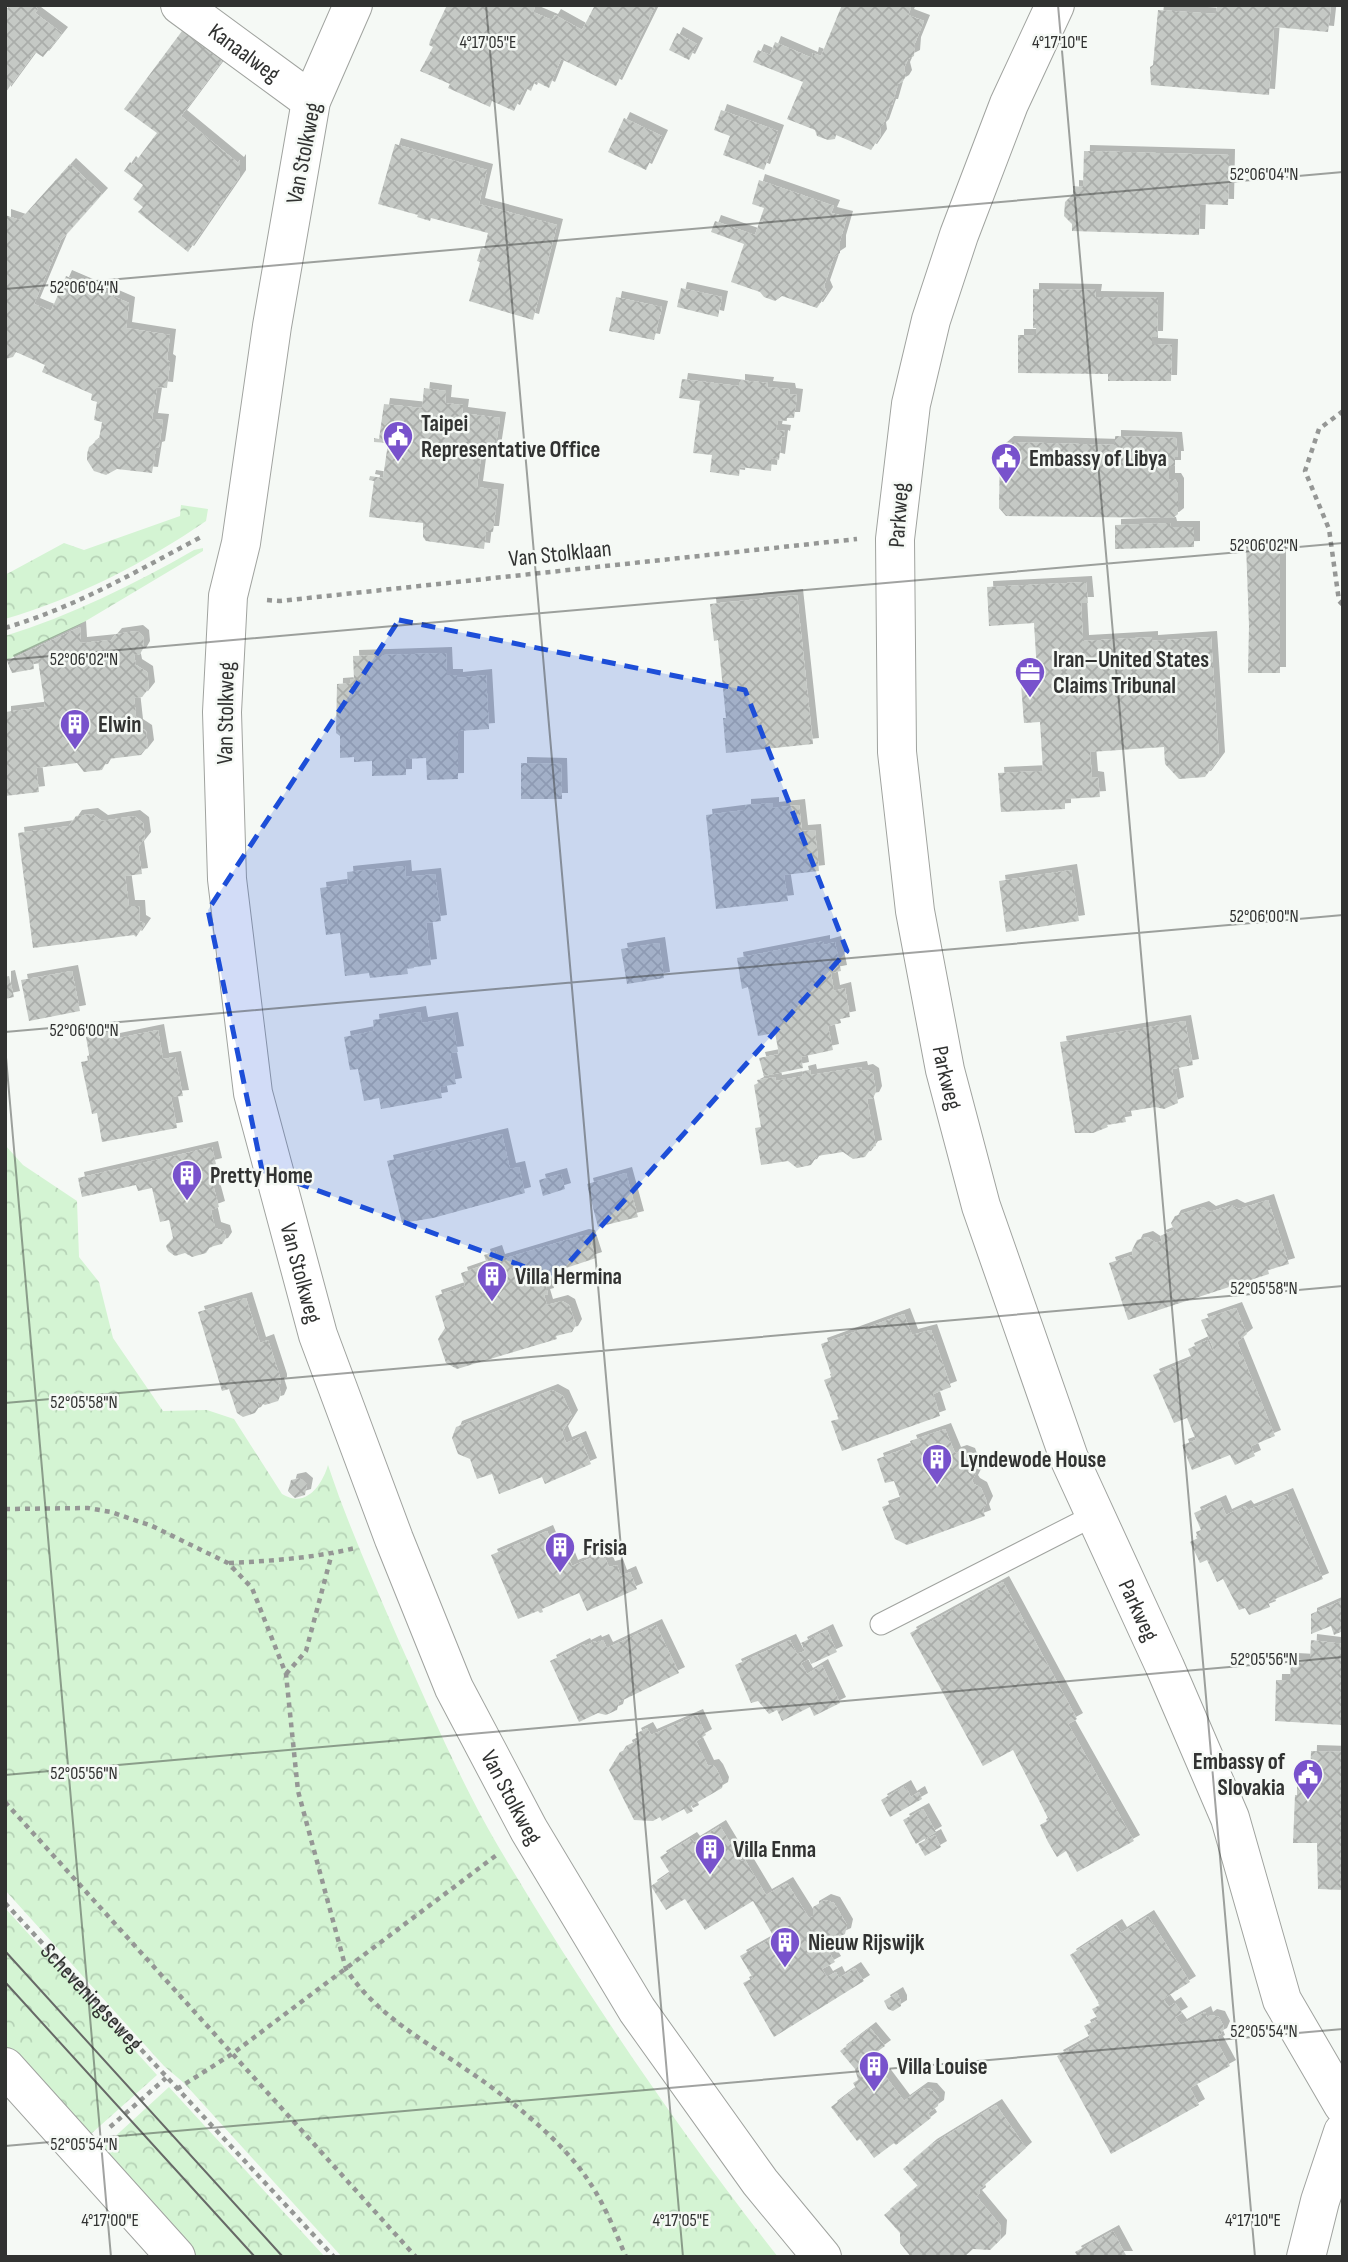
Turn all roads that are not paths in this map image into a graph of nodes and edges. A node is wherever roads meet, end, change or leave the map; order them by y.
1 (180, 5) edge
2 (353, 5) edge
3 (1055, 5) edge
4 (311, 101) junction
5 (1095, 1515) junction
6 (881, 1624) dead end
7 (5, 2067) edge
8 (1343, 2105) edge
9 (1343, 2132) edge
10 (176, 2257) edge
11 (822, 2257) edge
12 (1306, 2257) edge

1 - 4 street, Kanaalweg
2 - 4 street, Van Stolkweg
3 - 5 street, Parkweg
4 - 11 street, Van Stolkweg
5 - 6 lane
5 - 8 street, Parkweg
7 - 10 street
9 - 12 street

